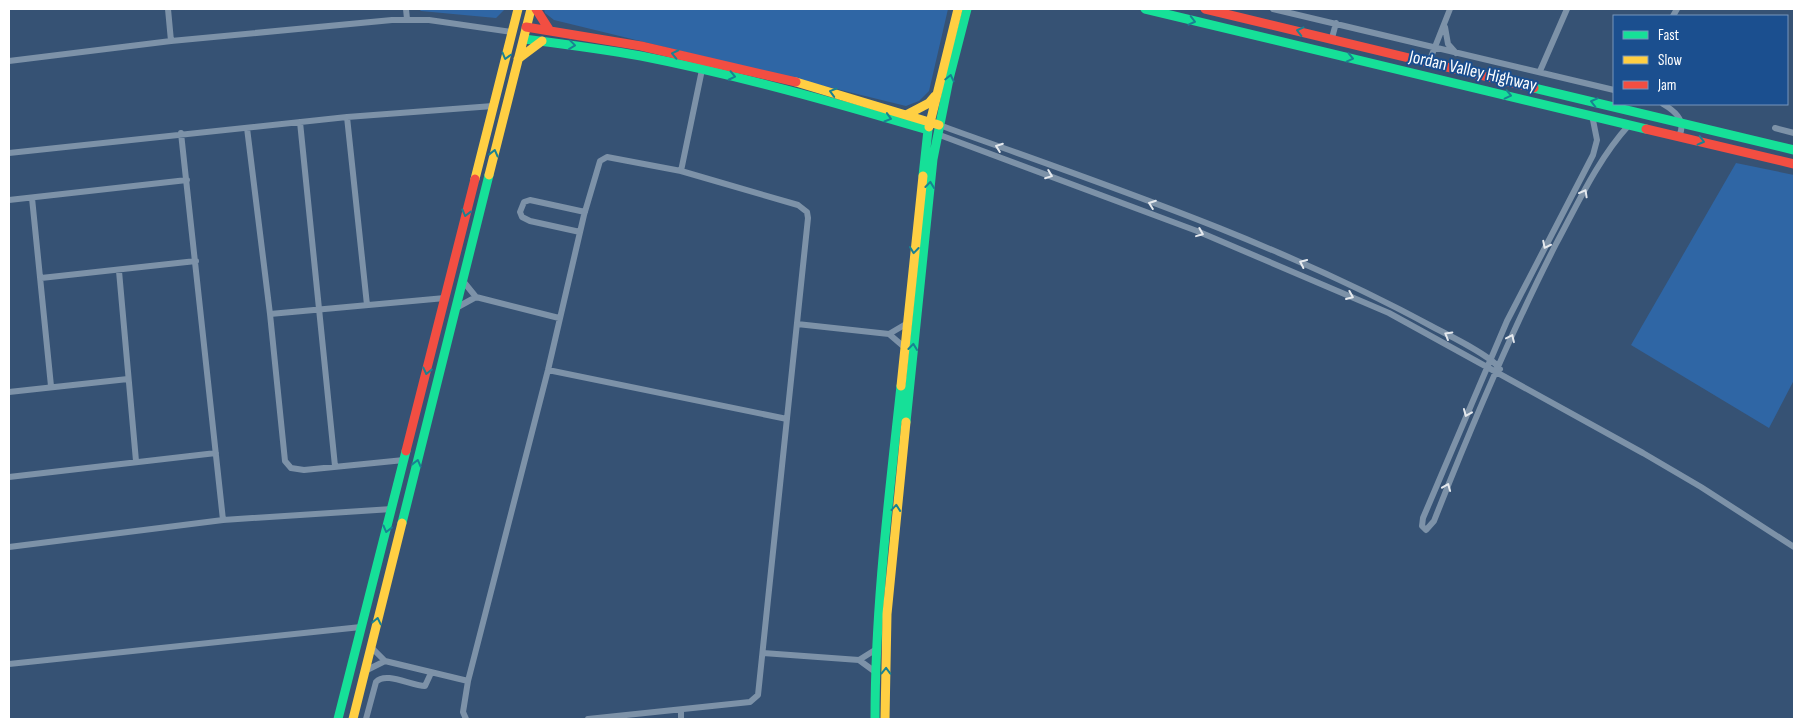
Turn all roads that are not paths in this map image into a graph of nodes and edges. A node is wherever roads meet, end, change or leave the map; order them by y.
1 (168, 9) edge
2 (406, 9) edge
3 (518, 9) edge
4 (531, 9) edge
5 (536, 9) edge
6 (958, 9) edge
7 (967, 9) edge
8 (1145, 9) edge
9 (1205, 9) edge
10 (1273, 9) edge
11 (1450, 9) edge
12 (1566, 9) edge
13 (407, 19) junction
14 (1336, 23) junction
15 (1445, 25) junction
16 (526, 27) junction
17 (550, 31) junction
18 (512, 32) junction
19 (1332, 38) junction
20 (524, 39) junction
21 (171, 41) junction
22 (542, 41) junction
23 (1434, 47) junction
24 (1456, 53) junction
25 (518, 59) junction
26 (9, 61) edge
27 (1429, 62) junction
28 (703, 65) junction
29 (1540, 72) junction
30 (1613, 90) edge
31 (936, 96) junction
32 (1664, 105) edge
33 (493, 106) junction
34 (908, 114) junction
35 (1592, 115) junction
36 (347, 117) junction
37 (300, 122) junction
38 (1682, 123) junction
39 (911, 125) junction
40 (929, 125) junction
41 (1629, 125) junction
42 (247, 128) junction
43 (1775, 128) dead end
44 (938, 129) junction
45 (182, 133) junction
46 (1794, 133) edge
47 (1679, 136) junction
48 (925, 147) junction
49 (1794, 150) edge
50 (9, 153) edge
51 (1794, 164) edge
52 (681, 171) junction
53 (187, 180) junction
54 (32, 198) junction
55 (9, 200) edge
56 (585, 212) junction
57 (580, 232) junction
58 (196, 261) junction
59 (119, 271) junction
60 (41, 278) junction
61 (463, 281) junction
62 (445, 298) junction
63 (476, 298) junction
64 (368, 305) junction
65 (456, 308) junction
66 (319, 310) junction
67 (270, 314) junction
68 (559, 318) junction
69 (797, 324) junction
70 (906, 324) junction
71 (889, 334) junction
72 (903, 346) junction
73 (1490, 360) junction
74 (1486, 368) junction
75 (1496, 369) junction
76 (548, 370) junction
77 (128, 379) junction
78 (51, 386) junction
79 (9, 392) edge
80 (433, 398) junction
81 (420, 399) junction
82 (787, 419) junction
83 (216, 453) junction
84 (404, 460) junction
85 (136, 461) junction
86 (335, 466) junction
87 (9, 477) edge
88 (392, 509) junction
89 (223, 520) junction
90 (9, 547) edge
91 (1794, 547) edge
92 (362, 627) junction
93 (372, 648) junction
94 (875, 650) junction
95 (763, 653) junction
96 (858, 660) junction
97 (385, 661) junction
98 (9, 664) edge
99 (365, 671) junction
100 (874, 671) junction
101 (430, 673) junction
102 (468, 681) junction
103 (681, 710) junction
104 (338, 719) edge
105 (353, 719) edge
106 (366, 719) edge
107 (466, 719) edge
108 (588, 719) edge
109 (681, 719) edge
110 (876, 719) edge
111 (885, 719) edge

1 - 21 street
2 - 13 street
3 - 18 main road
4 - 16 main road
5 - 17 main road
6 - 31 main road
44 -> 7 main road
8 -> 35 main road, Jordan Valley Highway
19 -> 9 main road, Jordan Valley Highway
10 - 14 street
11 - 15 street
12 - 29 street
13 - 18 street
13 - 21 street
14 - 19 street
14 - 23 street
15 - 23 street
15 - 24 street
16 - 17 main road
16 - 20 main road
28 -> 17 main road
18 -> 33 main road
19 - 27 main road, Jordan Valley Highway
20 - 22 main road
20 - 25 main road
21 - 26 street
22 - 25 main road
22 -> 28 main road
23 - 24 street
23 - 27 street
24 - 29 street
61 -> 25 main road
38 -> 27 main road, Jordan Valley Highway
34 -> 28 main road
28 -> 39 main road
28 - 52 street
29 - 30 street
31 - 34 main road
31 - 40 main road
32 - 38 street
33 - 36 street
33 -> 62 main road
34 - 40 main road
35 - 41 main road, Jordan Valley Highway
35 -> 73 street
36 - 37 street
36 - 64 street
37 - 42 street
37 - 66 street
38 - 47 street
38 - 49 main road, Jordan Valley Highway
39 - 40 main road
39 - 48 main road
40 - 44 main road
40 - 48 main road
41 - 47 main road, Jordan Valley Highway
75 -> 41 street
42 - 45 street
42 - 67 street
43 - 46 street
73 -> 44 street
44 -> 74 street
111 -> 44 main road
45 - 50 street
45 - 53 street
47 -> 51 main road, Jordan Valley Highway
48 -> 70 main road
52 - 56 street
52 - 69 street
53 - 54 street
53 - 58 street
54 - 55 street
54 - 60 street
56 - 57 street
56 - 57 street
57 - 68 street
58 - 59 street
58 - 83 street
59 - 60 street
59 - 77 street
60 - 78 street
61 - 63 street
61 - 65 main road
62 - 64 street
62 -> 81 main road
63 - 65 street
63 - 68 street
64 - 66 street
65 - 80 main road
66 - 67 street
66 - 86 street
67 - 86 street
68 - 76 street
69 - 71 street
69 - 82 street
70 - 71 street
70 - 72 main road
71 - 72 street
72 - 94 main road
73 - 74 street
73 - 75 street
74 - 75 street
74 -> 75 street
75 - 91 street
76 - 82 street
76 - 102 street
77 - 78 street
77 - 85 street
78 - 79 street
80 - 81 main road
93 -> 80 main road
81 - 84 main road
82 - 95 street
83 - 85 street
83 - 89 street
84 - 86 street
84 - 88 main road
85 - 87 street
88 - 89 street
88 -> 92 main road
89 - 90 street
92 - 98 street
92 - 104 main road
93 - 97 street
93 - 99 main road
94 - 96 street
94 - 100 main road
95 - 96 street
95 - 103 street
96 - 100 street
97 - 99 street
97 - 101 street
99 - 105 main road
100 - 110 main road
101 - 102 street
101 - 106 street
102 - 107 street
103 - 108 street
103 - 109 street

